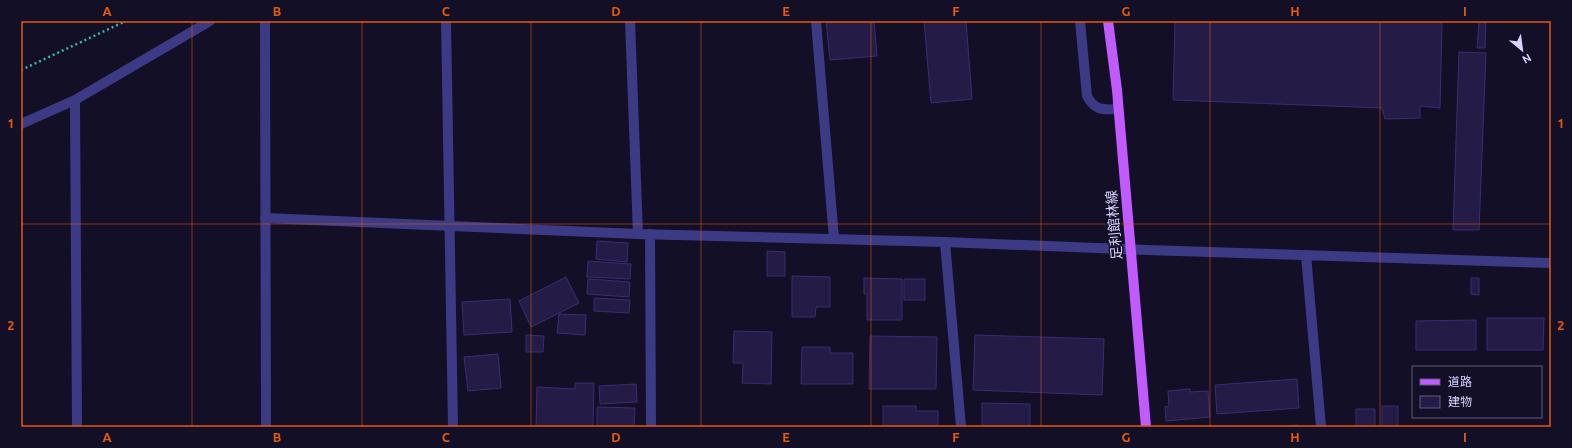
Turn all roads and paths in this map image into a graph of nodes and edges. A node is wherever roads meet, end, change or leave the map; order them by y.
1 (126, 21) edge
2 (210, 21) edge
3 (265, 21) edge
4 (446, 21) edge
5 (630, 21) edge
6 (816, 21) edge
7 (1080, 21) edge
8 (1108, 21) edge
9 (21, 70) edge
10 (74, 100) junction
11 (1118, 109) junction
12 (21, 124) edge
13 (265, 218) junction
14 (450, 226) junction
15 (638, 234) junction
16 (650, 234) junction
17 (834, 239) junction
18 (945, 242) junction
19 (1130, 250) junction
20 (1306, 254) junction
21 (1551, 263) edge
22 (78, 427) edge
23 (266, 427) edge
24 (452, 427) edge
25 (651, 427) edge
26 (961, 427) edge
27 (1146, 427) edge
28 (1322, 427) edge

1 - 9 path
2 - 10 street
3 - 13 street
4 - 14 street
5 - 15 street
6 - 17 street
7 - 11 street
8 - 11 main road, 足利館林線
10 - 12 street
10 - 22 street
11 - 19 main road, 足利館林線
13 - 14 street
13 - 23 street
14 - 15 street
14 - 24 street
15 - 16 street
16 - 17 street
16 - 25 street
17 - 18 street
18 - 19 street
18 - 26 street
19 - 20 street
19 - 27 main road, 足利館林線
20 - 21 street
20 - 28 street

